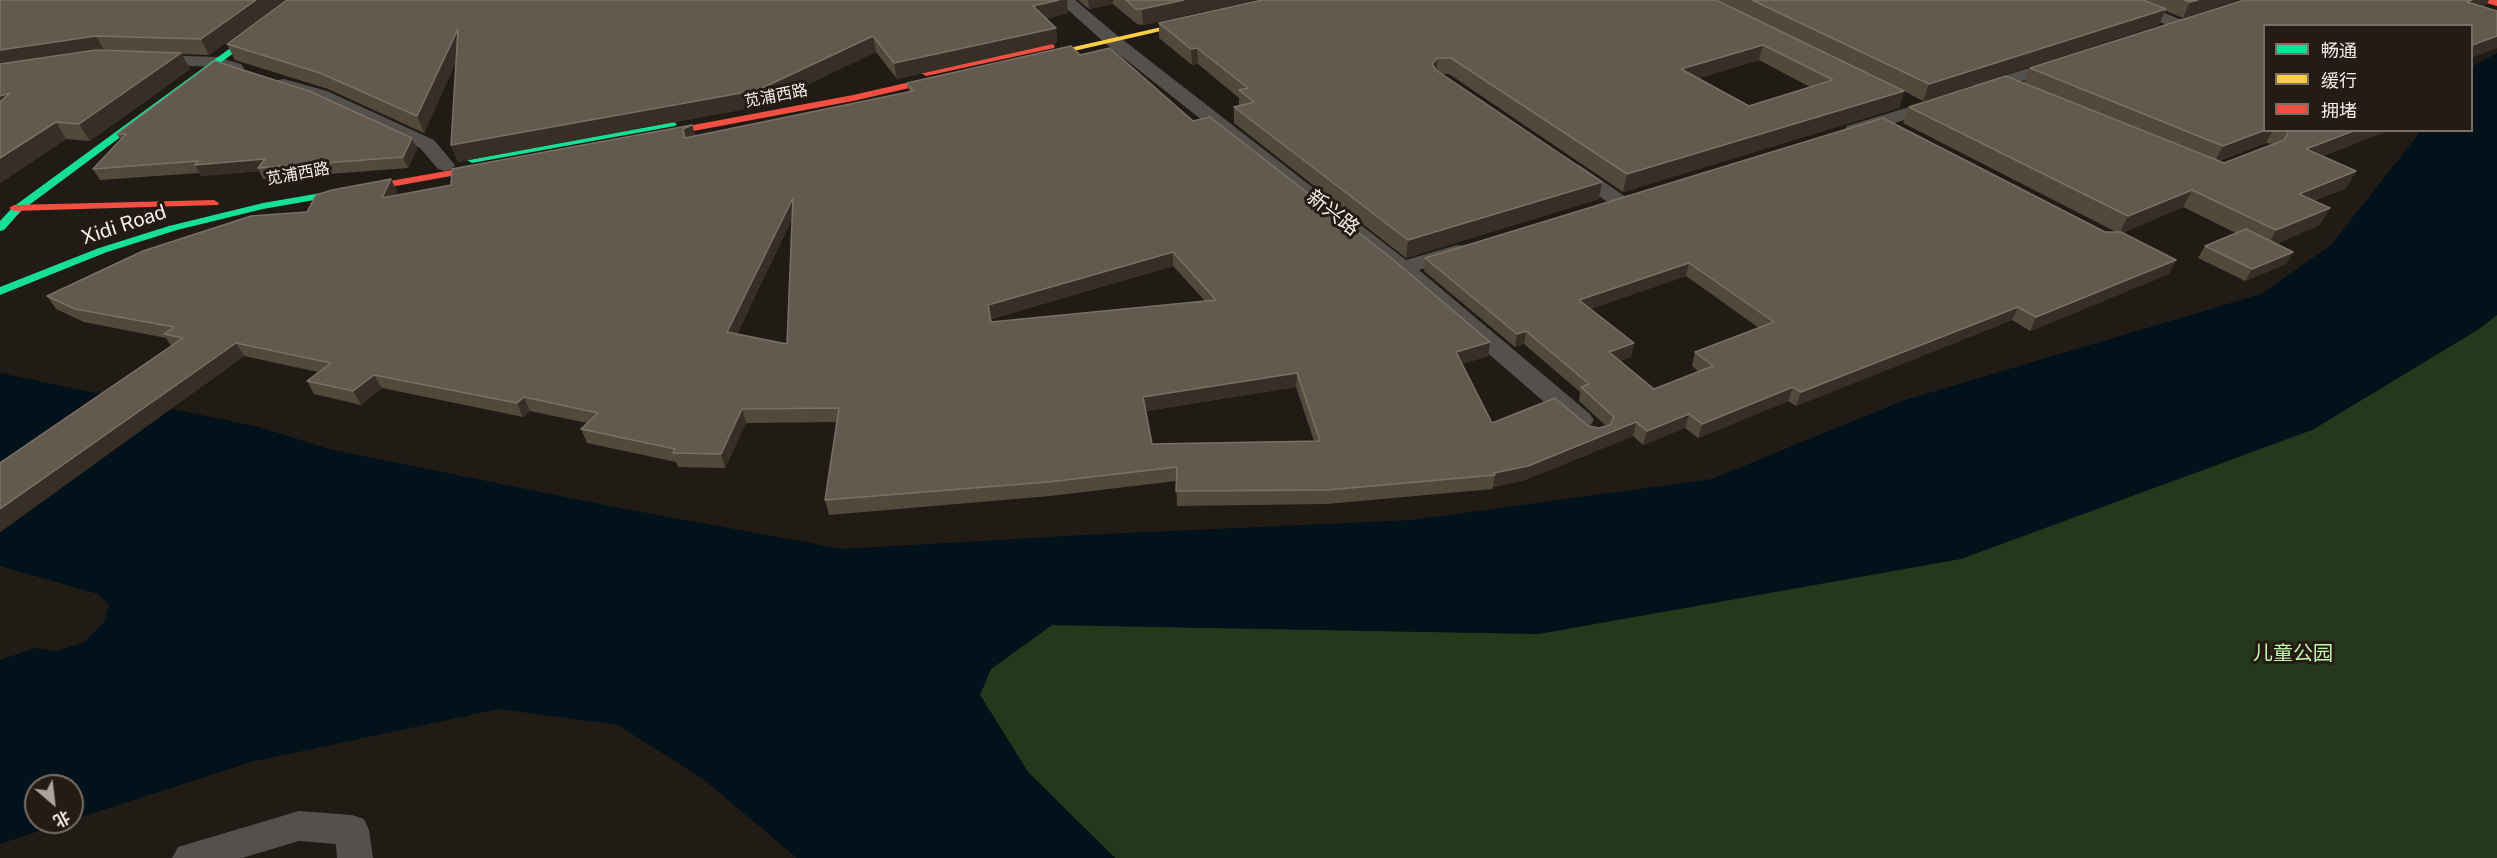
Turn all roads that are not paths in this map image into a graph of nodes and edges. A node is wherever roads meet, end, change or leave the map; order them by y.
1 (301, 0) edge
2 (1065, 0) edge
3 (1260, 0) edge
4 (1292, 0) edge
5 (2118, 0) edge
6 (2486, 0) edge
7 (2497, 3) edge
8 (2204, 18) edge
9 (2181, 25) junction
10 (2149, 35) edge
11 (1109, 37) junction
12 (2074, 59) edge
13 (139, 60) edge
14 (217, 62) junction
15 (248, 72) edge
16 (269, 78) edge
17 (1999, 82) junction
18 (2031, 96) edge
19 (1899, 99) edge
20 (1921, 109) junction
21 (1881, 122) junction
22 (1902, 132) edge
23 (1836, 135) edge
24 (1560, 160) edge
25 (445, 165) junction
26 (1642, 194) edge
27 (243, 201) junction
28 (1619, 201) junction
29 (261, 202) junction
30 (0, 207) edge
31 (1596, 208) edge
32 (17, 209) junction
33 (0, 228) edge
34 (1471, 246) edge
35 (1403, 267) junction
36 (0, 277) edge
37 (0, 291) edge
38 (1596, 432) edge
39 (190, 858) edge
40 (355, 858) edge

1 - 14 street
2 - 11 street, 新兴路
3 - 11 street, 苋浦西路
4 - 11 street, 苋浦西路
5 - 9 street
6 - 7 street
8 - 9 street
9 - 10 street
11 - 25 street, 苋浦西路
11 - 29 street, 苋浦西路
11 - 35 street, 新兴路
12 - 17 street
13 - 14 street
14 - 15 street
14 - 32 street
16 - 25 street
17 - 18 street
17 - 20 street
19 - 20 street
20 - 21 street
21 - 22 street
21 - 23 street
24 - 28 street
25 - 29 street, 苋浦西路
26 - 28 street
27 - 29 street, Xidi Road
27 - 32 street, Xidi Road
27 - 36 street, Xidi Road
28 - 31 street
29 - 37 street, Xidi Road
30 - 32 street, Xidi Road
32 - 33 street
34 - 35 street
35 - 38 street, 新兴路
39 - 40 street

